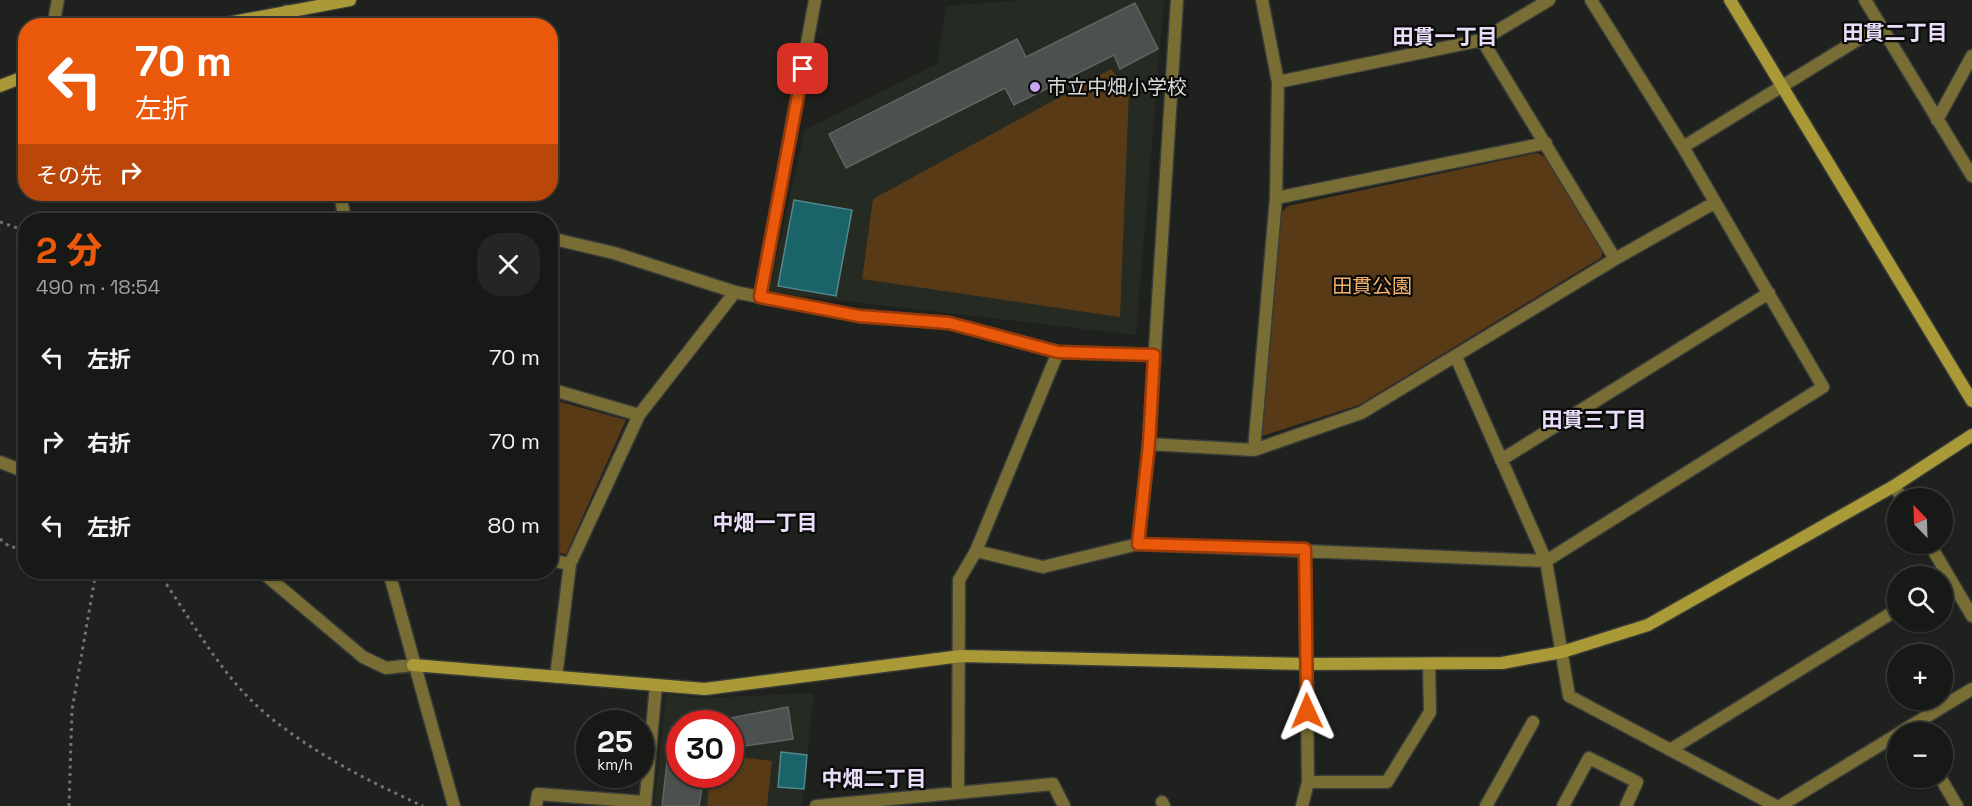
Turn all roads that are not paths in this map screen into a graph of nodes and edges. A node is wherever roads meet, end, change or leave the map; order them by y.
1 (58, 0) edge
2 (350, 0) edge
3 (815, 0) edge
4 (1177, 0) edge
5 (1262, 0) edge
6 (1549, 0) edge
7 (1591, 0) edge
8 (1730, 0) edge
9 (1865, 0) edge
10 (334, 2) edge
11 (311, 4) edge
12 (287, 11) junction
13 (55, 18) edge
14 (252, 18) edge
15 (294, 18) edge
16 (1880, 26) junction
17 (1482, 40) junction
18 (1972, 56) edge
19 (18, 79) edge
20 (1278, 82) junction
21 (0, 86) edge
22 (1782, 89) junction
23 (1937, 120) junction
24 (1546, 142) junction
25 (1683, 147) junction
26 (1972, 176) edge
27 (1276, 198) junction
28 (1714, 203) junction
29 (558, 240) edge
30 (1615, 259) junction
31 (735, 292) junction
32 (1769, 293) junction
33 (760, 297) junction
34 (1058, 352) junction
35 (1154, 355) junction
36 (1456, 357) junction
37 (558, 391) edge
38 (1972, 401) edge
39 (639, 415) junction
40 (1972, 435) edge
41 (1149, 444) junction
42 (1254, 450) junction
43 (1501, 459) junction
44 (0, 462) edge
45 (18, 469) edge
46 (1894, 486) joint
47 (1138, 544) junction
48 (1305, 549) junction
49 (976, 551) junction
50 (1546, 561) junction
51 (558, 562) edge
52 (570, 564) junction
53 (270, 579) edge
54 (391, 579) edge
55 (1953, 589) edge
56 (1887, 616) edge
57 (1972, 616) edge
58 (1563, 652) junction
59 (961, 656) junction
60 (1306, 664) junction
61 (413, 665) junction
62 (1429, 665) junction
63 (556, 677) junction
64 (656, 685) junction
65 (1972, 689) edge
66 (1533, 722) dead end
67 (1920, 722) edge
68 (1887, 741) edge
69 (1670, 750) junction
70 (1308, 782) junction
71 (1946, 788) edge
72 (958, 791) junction
73 (645, 804) edge
74 (454, 806) edge
75 (536, 806) edge
76 (816, 806) edge
77 (1064, 806) edge
78 (1302, 806) edge
79 (1486, 806) edge
80 (1563, 806) edge
81 (1626, 806) edge
82 (1778, 806) edge
83 (1957, 806) edge

1 - 13 street
2 - 10 street
3 - 33 street
4 - 35 street
5 - 20 street
6 - 17 street
7 - 25 street
8 - 22 street
9 - 16 street
10 - 11 street
11 - 12 street
12 - 14 street
12 - 15 street
16 - 22 street
16 - 23 street
17 - 20 street
17 - 24 street
18 - 23 street
19 - 21 street
20 - 27 street
22 - 25 street
22 - 38 street
23 - 26 street
24 - 27 street
24 - 30 street
25 - 28 street
27 - 42 street
28 - 30 street
28 - 32 street
29 - 31 street
30 - 36 street
31 - 33 street
31 - 39 street
32 - 43 street
32 - 50 street
33 - 34 street
34 - 35 street
34 - 49 street
35 - 41 street
36 - 42 street
36 - 43 street
37 - 39 street
39 - 52 street
40 - 46 street
41 - 42 street
41 - 47 street
43 - 50 street
44 - 45 street
46 - 58 street
47 - 48 street
47 - 49 street
48 - 50 street
48 - 60 street
49 - 59 street
50 - 58 street
51 - 52 street
52 - 63 street
53 - 61 street
54 - 61 street
55 - 57 street
56 - 69 street
58 - 62 street
58 - 69 street
59 - 60 street
59 - 64 street
59 - 72 street
60 - 62 street
60 - 70 street
61 - 63 street
61 - 74 street
62 - 70 street
63 - 64 street
64 - 73 street
65 - 67 street
66 - 79 street
68 - 82 street
69 - 82 street
70 - 78 street
71 - 83 street
72 - 76 street
72 - 77 street
73 - 75 street
80 - 81 street

